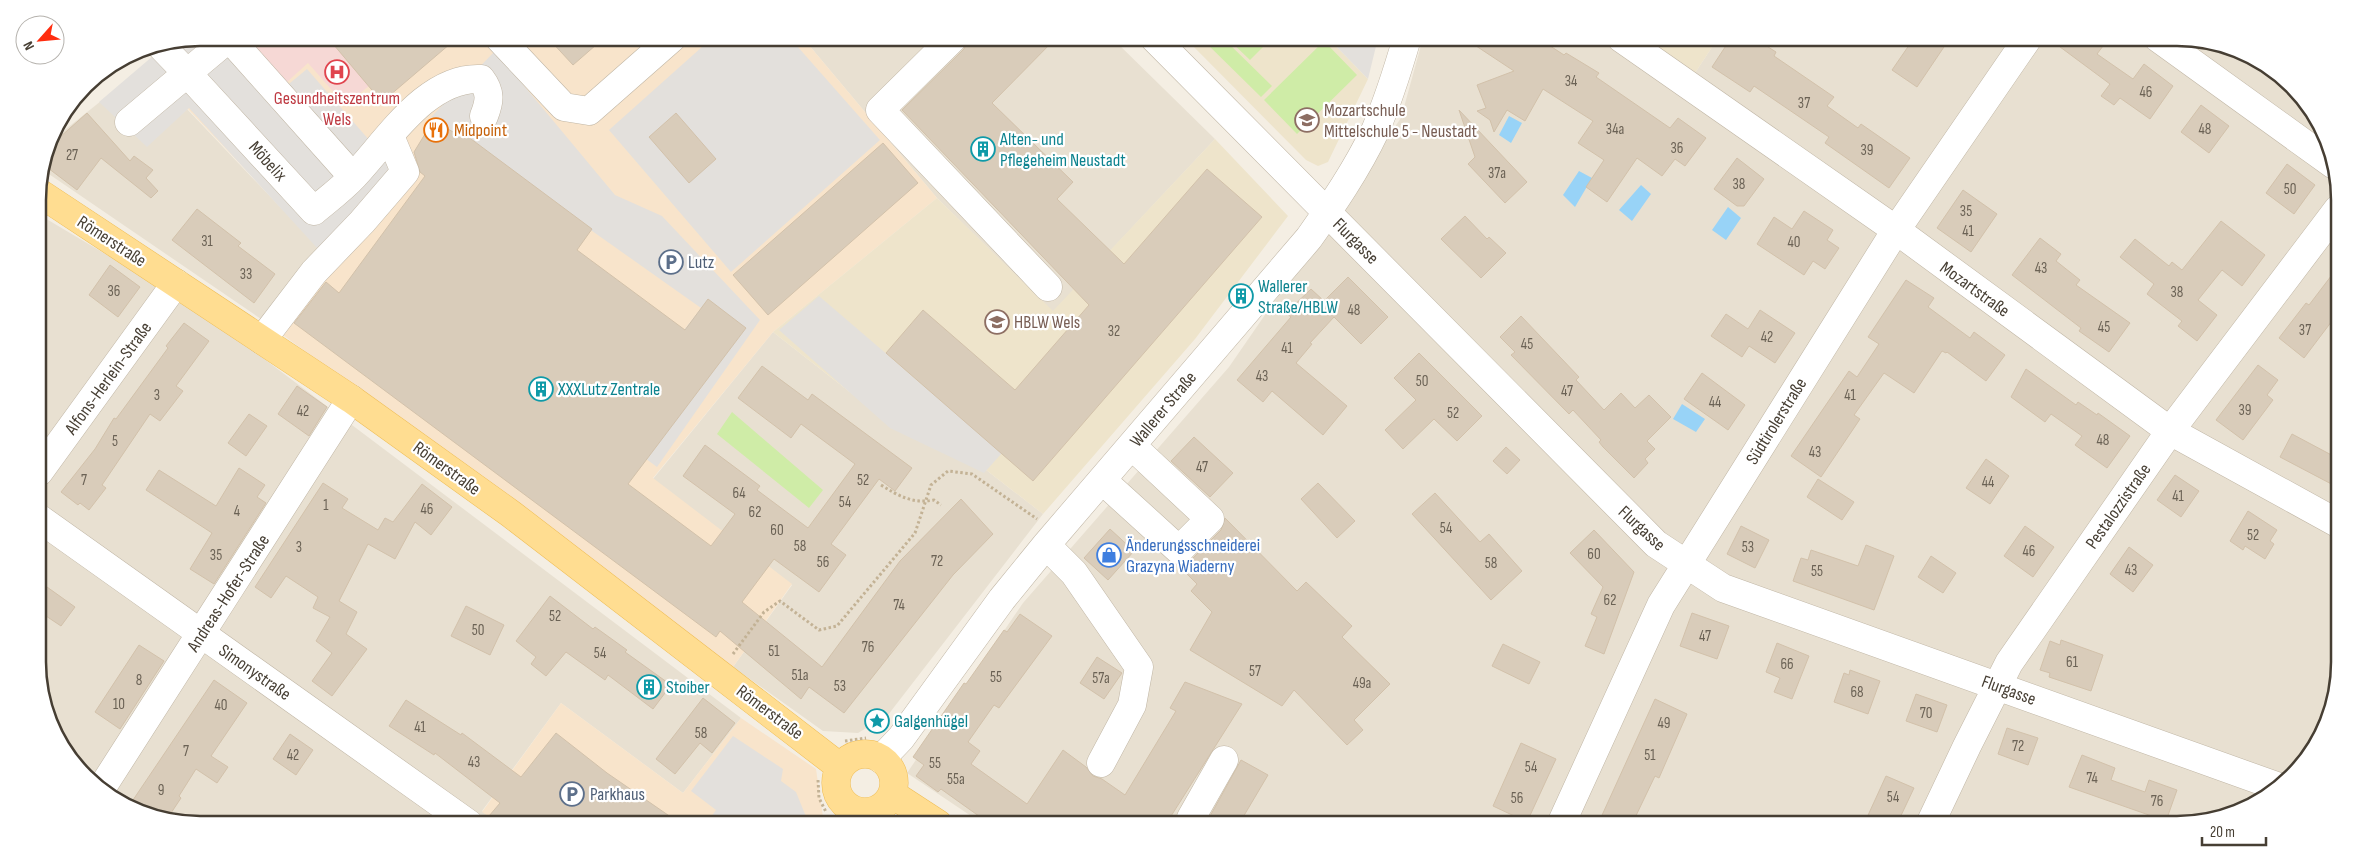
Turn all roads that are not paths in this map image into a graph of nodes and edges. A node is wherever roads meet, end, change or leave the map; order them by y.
1 (1404, 46) edge
2 (1633, 46) edge
3 (2022, 46) edge
4 (2169, 46) edge
5 (218, 47) edge
6 (237, 47) edge
7 (507, 47) edge
8 (662, 47) edge
9 (944, 47) edge
10 (1162, 47) edge
11 (164, 50) edge
12 (187, 73) junction
13 (484, 116) dead end
14 (129, 122) dead end
15 (390, 136) junction
16 (2326, 160) edge
17 (353, 177) junction
18 (47, 198) edge
19 (1327, 212) junction
20 (2331, 218) edge
21 (1896, 230) junction
22 (176, 283) junction
23 (1048, 287) dead end
24 (262, 340) junction
25 (351, 399) junction
26 (2170, 431) junction
27 (1132, 446) junction
28 (46, 462) edge
29 (1102, 480) junction
30 (2331, 520) edge
31 (46, 523) edge
32 (1044, 533) junction
33 (1686, 566) junction
34 (202, 634) junction
35 (1997, 685) junction
36 (881, 759) junction
37 (1224, 760) dead end
38 (1101, 763) dead end
39 (840, 767) junction
40 (105, 783) edge
41 (2271, 784) edge
42 (892, 794) junction
43 (1565, 815) edge
44 (1934, 815) edge
45 (458, 816) edge
46 (849, 816) edge
47 (853, 816) edge
48 (925, 816) edge
49 (1193, 816) edge

1 - 19 street, Wallerer Straße
2 - 21 street, Mozartstraße
3 - 21 street, Südtirolerstraße
4 - 16 street
5 - 12 street
6 - 17 street
7 - 8 street
9 - 23 street
10 - 19 street, Flurgasse
11 - 12 street, Möbelix
12 - 14 street
12 - 17 street, Möbelix
13 - 15 street, Möbelix
15 - 17 street, Möbelix
15 - 24 street
18 - 22 main road, Römerstraße
19 - 27 street, Wallerer Straße
19 - 33 street, Flurgasse
20 - 26 street, Pestalozzistraße
21 - 26 street, Mozartstraße
21 - 33 street, Südtirolerstraße
22 - 24 main road, Römerstraße
22 - 28 street, Alfons-Herlein-Straße
24 - 25 main road, Römerstraße
25 - 34 street, Andreas-Hofer-Straße
25 - 39 main road, Römerstraße
26 - 30 street, Mozartstraße
26 - 35 street, Pestalozzistraße
27 - 29 street, Wallerer Straße
27 - 29 street
29 - 32 street, Wallerer Straße
31 - 34 street, Simonystraße
32 - 36 street, Wallerer Straße
32 - 38 street
33 - 35 street, Flurgasse
33 - 43 street, Südtirolerstraße
34 - 40 street, Andreas-Hofer-Straße
34 - 45 street, Simonystraße
35 - 41 street, Flurgasse
35 - 44 street, Pestalozzistraße
36 - 39 main road
36 - 42 main road
37 - 49 street
39 - 46 main road
42 - 47 main road
42 - 48 main road

